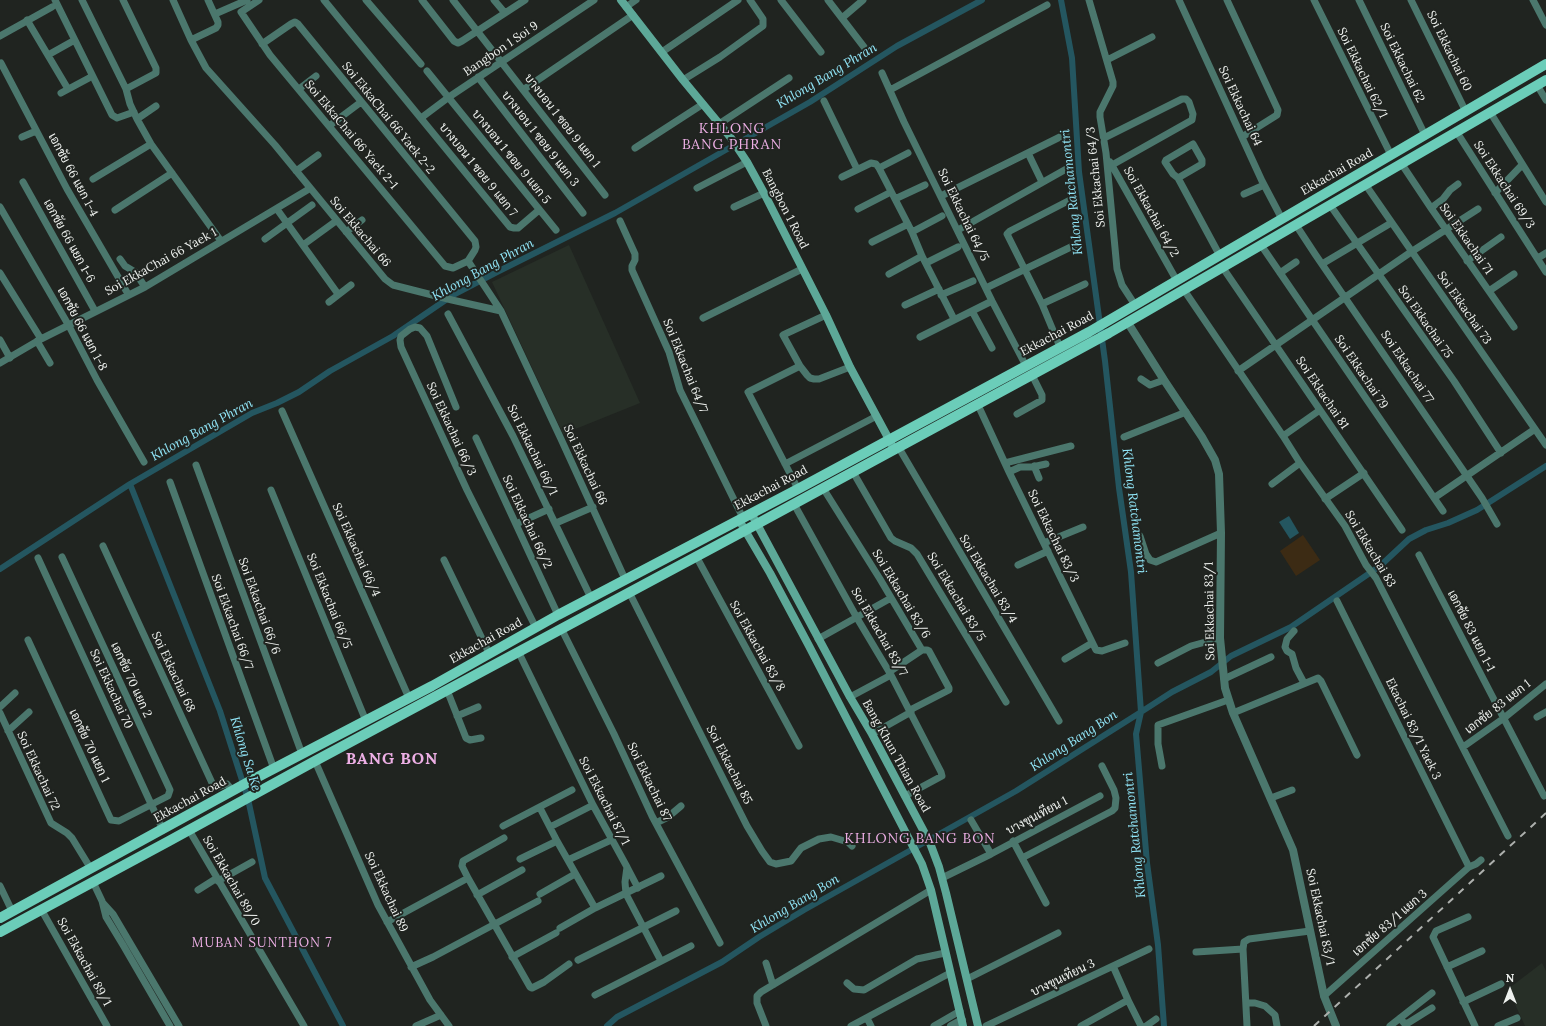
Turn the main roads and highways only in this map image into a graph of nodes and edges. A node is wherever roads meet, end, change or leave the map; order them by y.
1 (624, 3) edge
2 (1546, 64) edge
3 (1542, 82) edge
4 (1304, 206) junction
5 (1311, 216) junction
6 (871, 408) junction
7 (887, 441) junction
8 (894, 450) junction
9 (744, 517) junction
10 (757, 524) junction
11 (745, 530) junction
12 (818, 639) junction
13 (808, 644) junction
14 (462, 668) junction
15 (468, 679) junction
16 (432, 686) junction
17 (443, 692) junction
18 (0, 918) edge
19 (0, 932) edge
20 (976, 1017) junction
21 (962, 1023) edge
22 (978, 1026) edge

1 - 6 main road, Bangbon 1 Road
2 - 4 main road, Ekkachai Road
3 - 5 main road, Ekkachai Road
4 - 5 main road
4 - 7 main road, Ekkachai Road
5 - 8 main road, Ekkachai Road
6 - 7 main road, Bangbon 1 Road
6 - 7 main road, Bangbon 1 Road
7 - 8 main road, Bangbon 1 Road
7 - 9 main road, Ekkachai Road
8 - 10 main road, Ekkachai Road
9 - 10 main road, Bang Khun Thian Road
9 - 11 main road
9 - 14 main road, Ekkachai Road
10 - 11 main road, Ekkachai Road
10 - 12 main road, Bang Khun Thian Road
11 - 13 main road
11 - 15 main road, Ekkachai Road
12 - 13 main road
12 - 20 main road, Bang Khun Thian Road
13 - 21 main road
14 - 15 main road
14 - 16 main road, Ekkachai Road
15 - 17 main road, Ekkachai Road
16 - 17 main road
16 - 18 main road, Ekkachai Road
17 - 19 main road, Ekkachai Road
20 - 21 main road
20 - 22 main road, Bang Khun Thian Road

